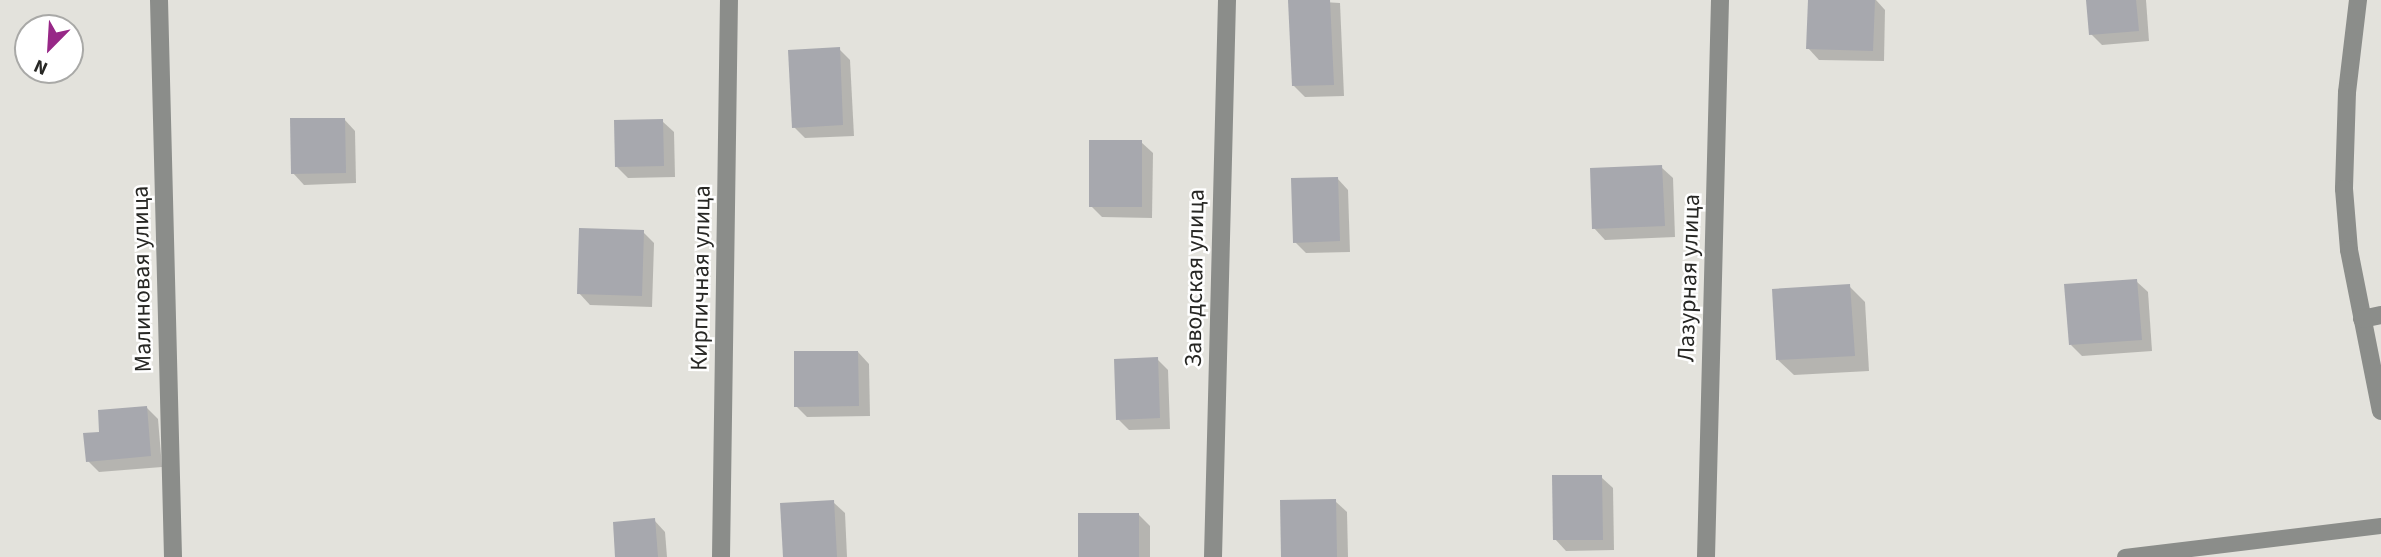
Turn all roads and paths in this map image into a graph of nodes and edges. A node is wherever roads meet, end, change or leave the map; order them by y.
1 (159, 0) edge
2 (729, 0) edge
3 (1227, 0) edge
4 (1720, 0) edge
5 (2358, 0) edge
6 (2381, 315) edge
7 (2362, 319) junction
8 (2381, 411) edge
9 (2381, 526) edge
10 (173, 557) edge
11 (721, 557) edge
12 (1213, 557) edge
13 (1706, 557) edge
14 (2126, 557) edge

1 - 10 street, Малиновая улица
2 - 11 street, Кирпичная улица
3 - 12 street, Заводская улица
4 - 13 street, Лазурная улица
5 - 7 street
6 - 7 street
7 - 8 street
9 - 14 lane

